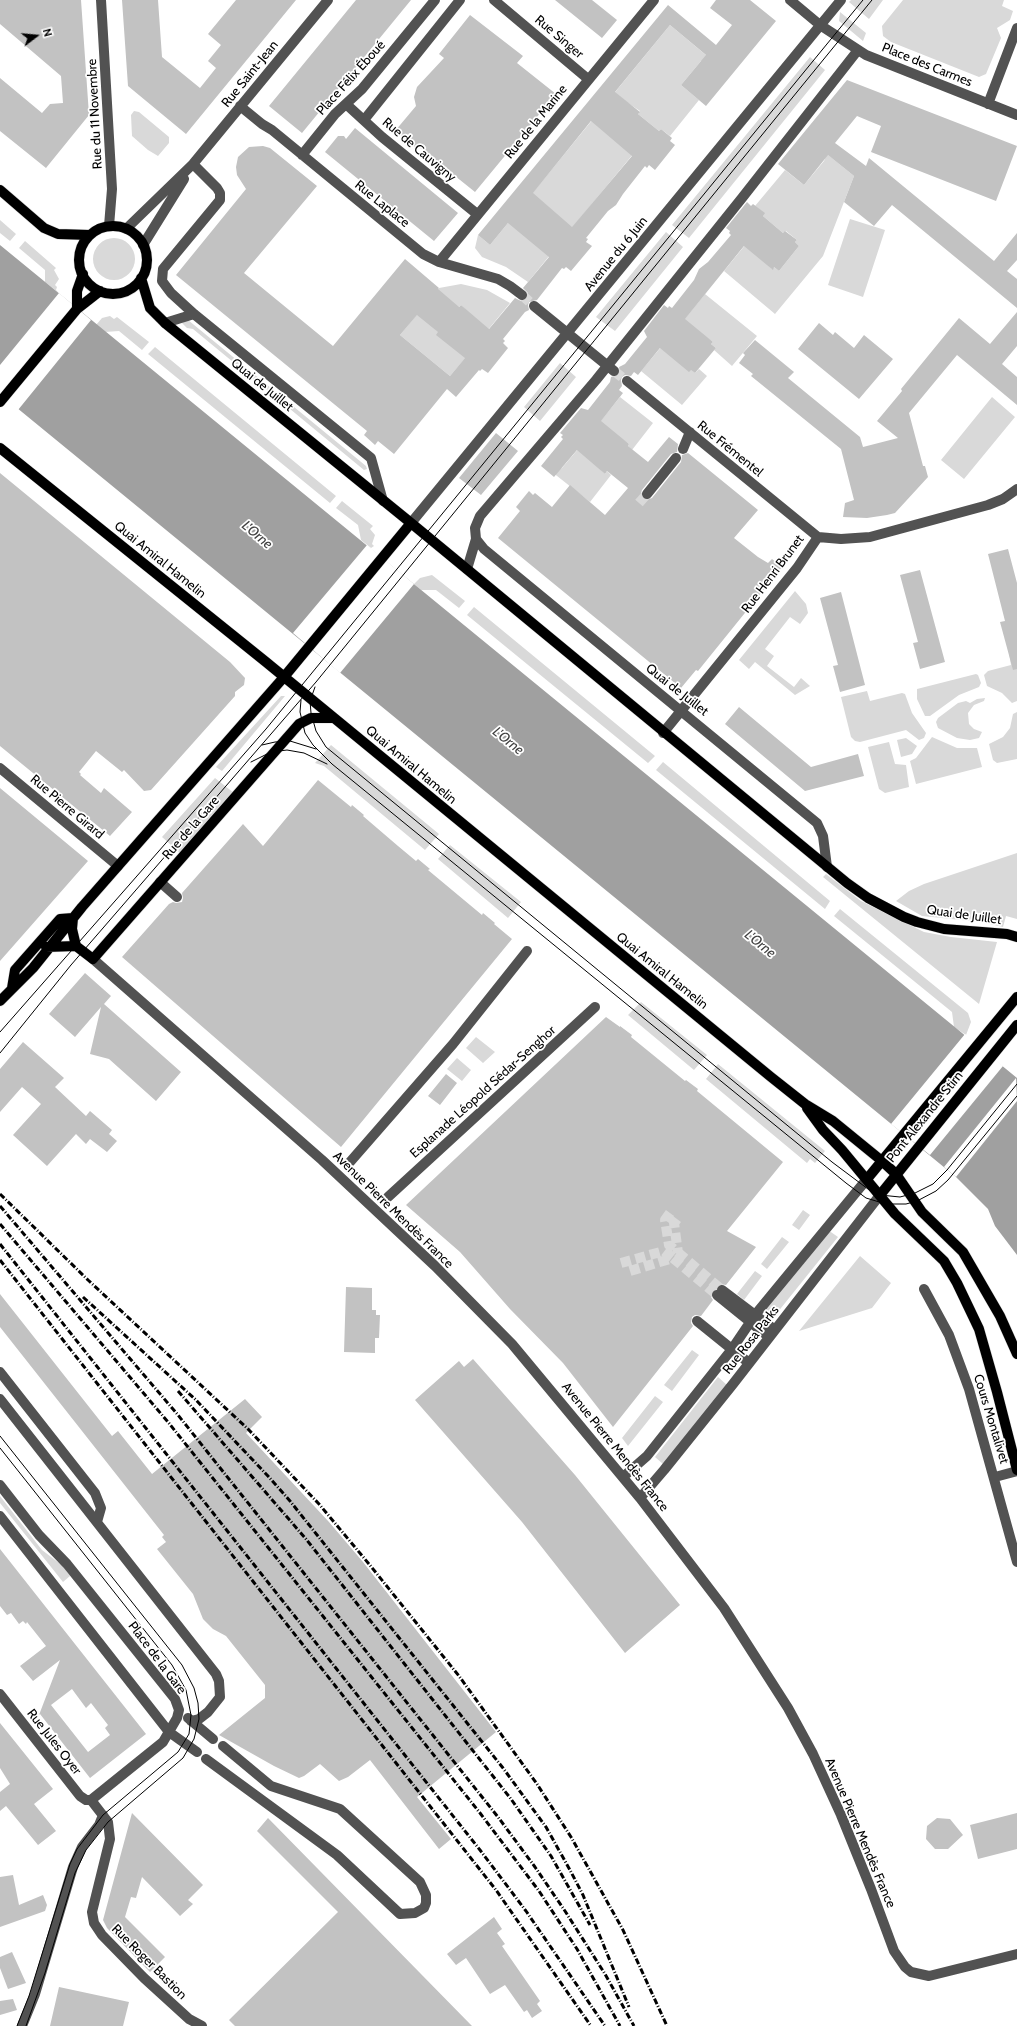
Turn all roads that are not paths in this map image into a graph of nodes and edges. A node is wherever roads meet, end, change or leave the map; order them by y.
1 (101, 0) edge
2 (328, 0) edge
3 (435, 0) edge
4 (460, 0) edge
5 (494, 0) edge
6 (653, 0) edge
7 (790, 0) edge
8 (841, 0) edge
9 (820, 25) junction
10 (1017, 28) edge
11 (858, 50) junction
12 (588, 79) junction
13 (346, 104) junction
14 (988, 104) junction
15 (240, 106) junction
16 (1017, 115) edge
17 (364, 120) junction
18 (302, 154) junction
19 (193, 164) junction
20 (0, 190) edge
21 (477, 214) junction
22 (109, 226) junction
23 (126, 229) junction
24 (90, 235) junction
25 (143, 245) junction
26 (439, 262) junction
27 (83, 274) junction
28 (141, 278) junction
29 (100, 291) junction
30 (522, 295) tunnel mouth
31 (534, 306) tunnel mouth
32 (77, 309) junction
33 (194, 314) junction
34 (165, 323) junction
35 (568, 333) junction
36 (611, 368) junction
37 (627, 381) tunnel mouth
38 (2, 400) edge
39 (690, 432) junction
40 (0, 448) edge
41 (683, 449) dead end
42 (676, 458) dead end
43 (1017, 489) edge
44 (647, 494) tunnel mouth
45 (383, 501) junction
46 (412, 523) junction
47 (818, 537) junction
48 (476, 539) junction
49 (467, 569) junction
50 (284, 677) junction
51 (680, 711) junction
52 (333, 718) junction
53 (663, 732) junction
54 (0, 768) edge
55 (118, 866) junction
56 (827, 867) junction
57 (158, 885) junction
58 (175, 899) dead end
59 (73, 918) junction
60 (1017, 937) edge
61 (76, 946) junction
62 (50, 947) junction
63 (35, 948) junction
64 (527, 951) dead end
65 (93, 960) junction
66 (12, 988) junction
67 (1017, 996) edge
68 (0, 1001) edge
69 (595, 1007) dead end
70 (1017, 1025) edge
71 (805, 1104) junction
72 (882, 1161) junction
73 (350, 1162) dead end
74 (896, 1174) junction
75 (867, 1179) junction
76 (880, 1195) junction
77 (388, 1196) dead end
78 (924, 1289) dead end
79 (719, 1293) tunnel mouth
80 (752, 1318) junction
81 (697, 1321) dead end
82 (772, 1334) junction
83 (732, 1349) junction
84 (1017, 1354) edge
85 (749, 1363) junction
86 (0, 1372) edge
87 (0, 1399) edge
88 (1017, 1470) edge
89 (622, 1477) junction
90 (995, 1477) junction
91 (0, 1485) edge
92 (640, 1498) junction
93 (0, 1516) edge
94 (97, 1522) junction
95 (1017, 1562) edge
96 (0, 1694) edge
97 (179, 1710) junction
98 (191, 1721) junction
99 (169, 1732) junction
100 (213, 1739) dead end
101 (223, 1746) dead end
102 (197, 1752) dead end
103 (206, 1759) dead end
104 (91, 1800) junction
105 (103, 1815) junction
106 (1017, 1954) edge
107 (22, 2026) edge
108 (202, 2026) edge

1 - 22 street, Rue du 11 Novembre
2 - 15 street, Rue Saint-Jean
3 - 13 street, Place Félix Éboué
4 - 17 street
5 - 12 street, Rue Singer
6 - 12 street, Rue de la Marine
7 - 9 street, Place des Carmes
8 - 9 street, Avenue du 6 Juin
9 - 11 street, Place des Carmes
9 - 35 street, Avenue du 6 Juin
10 - 14 street
11 - 14 street, Place des Carmes
11 - 36 street
12 - 21 street, Rue de la Marine
13 - 17 street, Rue de Cauvigny
13 - 18 street, Place Félix Éboué
14 - 16 street, Place des Carmes
15 - 18 street, Rue Laplace
15 - 19 street, Rue Saint-Jean
17 - 21 street, Rue de Cauvigny
18 - 26 street, Rue Laplace
19 - 23 street, Rue Saint-Jean
19 - 25 street, Rue Saint-Jean
19 - 33 street, Quai de Juillet
20 - 24 main road
21 - 26 street, Rue de la Marine
22 - 23 main road
22 - 24 main road
23 - 25 main road
24 - 27 main road
25 - 28 main road
26 - 30 street, Rue Laplace
27 - 29 main road
27 - 32 main road
28 - 29 main road
28 - 34 main road, Quai de Juillet
29 - 32 main road
31 - 35 street
32 - 38 main road
33 - 34 street
33 - 45 street, Quai de Juillet
34 - 45 main road, Quai de Juillet
35 - 36 street
35 - 46 street, Avenue du 6 Juin
36 - 48 street
37 - 39 street, Rue Frémentel
39 - 41 street
39 - 47 street, Rue Frémentel
40 - 50 main road, Quai Amiral Hamelin
42 - 44 street
43 - 47 street, Rue Henri Brunet
45 - 46 main road, Quai de Juillet
46 - 49 main road, Quai de Juillet
46 - 50 main road
47 - 51 street, Rue Henri Brunet
48 - 49 street
48 - 51 street, Quai de Juillet
49 - 53 main road, Quai de Juillet
50 - 52 main road, Quai Amiral Hamelin
50 - 55 main road
51 - 53 street, Rue Henri Brunet
51 - 56 street, Quai de Juillet
52 - 57 main road, Rue de la Gare
52 - 71 main road, Quai Amiral Hamelin
53 - 56 main road, Quai de Juillet
54 - 55 street, Rue Pierre Girard
55 - 59 main road
56 - 60 main road, Quai de Juillet
57 - 58 street
57 - 65 main road, Rue de la Gare
59 - 61 main road
59 - 62 main road
59 - 63 main road
61 - 62 main road
61 - 65 main road
62 - 63 main road
62 - 66 main road
63 - 66 main road
64 - 73 street
65 - 89 street, Avenue Pierre Mendès France
66 - 68 main road
67 - 72 main road, Pont Alexandre Stirn
69 - 77 street, Esplanade Léopold Sédar-Senghor
70 - 74 main road, Pont Alexandre Stirn
71 - 72 main road, Quai Amiral Hamelin
71 - 75 main road, Quai Amiral Hamelin
72 - 74 main road, Quai Amiral Hamelin
72 - 75 main road, Pont Alexandre Stirn
74 - 76 main road, Pont Alexandre Stirn
74 - 84 main road
75 - 76 main road, Quai Amiral Hamelin
75 - 80 street, Rue Rosa Parks
76 - 82 street, Rue Rosa Parks
76 - 88 main road, Cours Montalivet
78 - 90 street, Cours Montalivet
79 - 80 street
80 - 82 street
80 - 83 street, Rue Rosa Parks
81 - 83 street
82 - 85 street, Rue Rosa Parks
83 - 85 street
83 - 89 street, Rue Rosa Parks
85 - 92 street, Rue Rosa Parks
86 - 94 street
87 - 94 street
88 - 90 street
89 - 92 street, Avenue Pierre Mendès France
90 - 95 street, Cours Montalivet
91 - 97 street, Place de la Gare
92 - 106 street, Avenue Pierre Mendès France
93 - 99 street
94 - 98 street
96 - 104 street, Rue Jules Oyer
97 - 98 street
97 - 99 street, Place de la Gare
98 - 100 street
99 - 102 street
99 - 104 street
101 - 103 street
104 - 105 street, Rue Roger Bastion
105 - 107 street
105 - 108 street, Rue Roger Bastion

